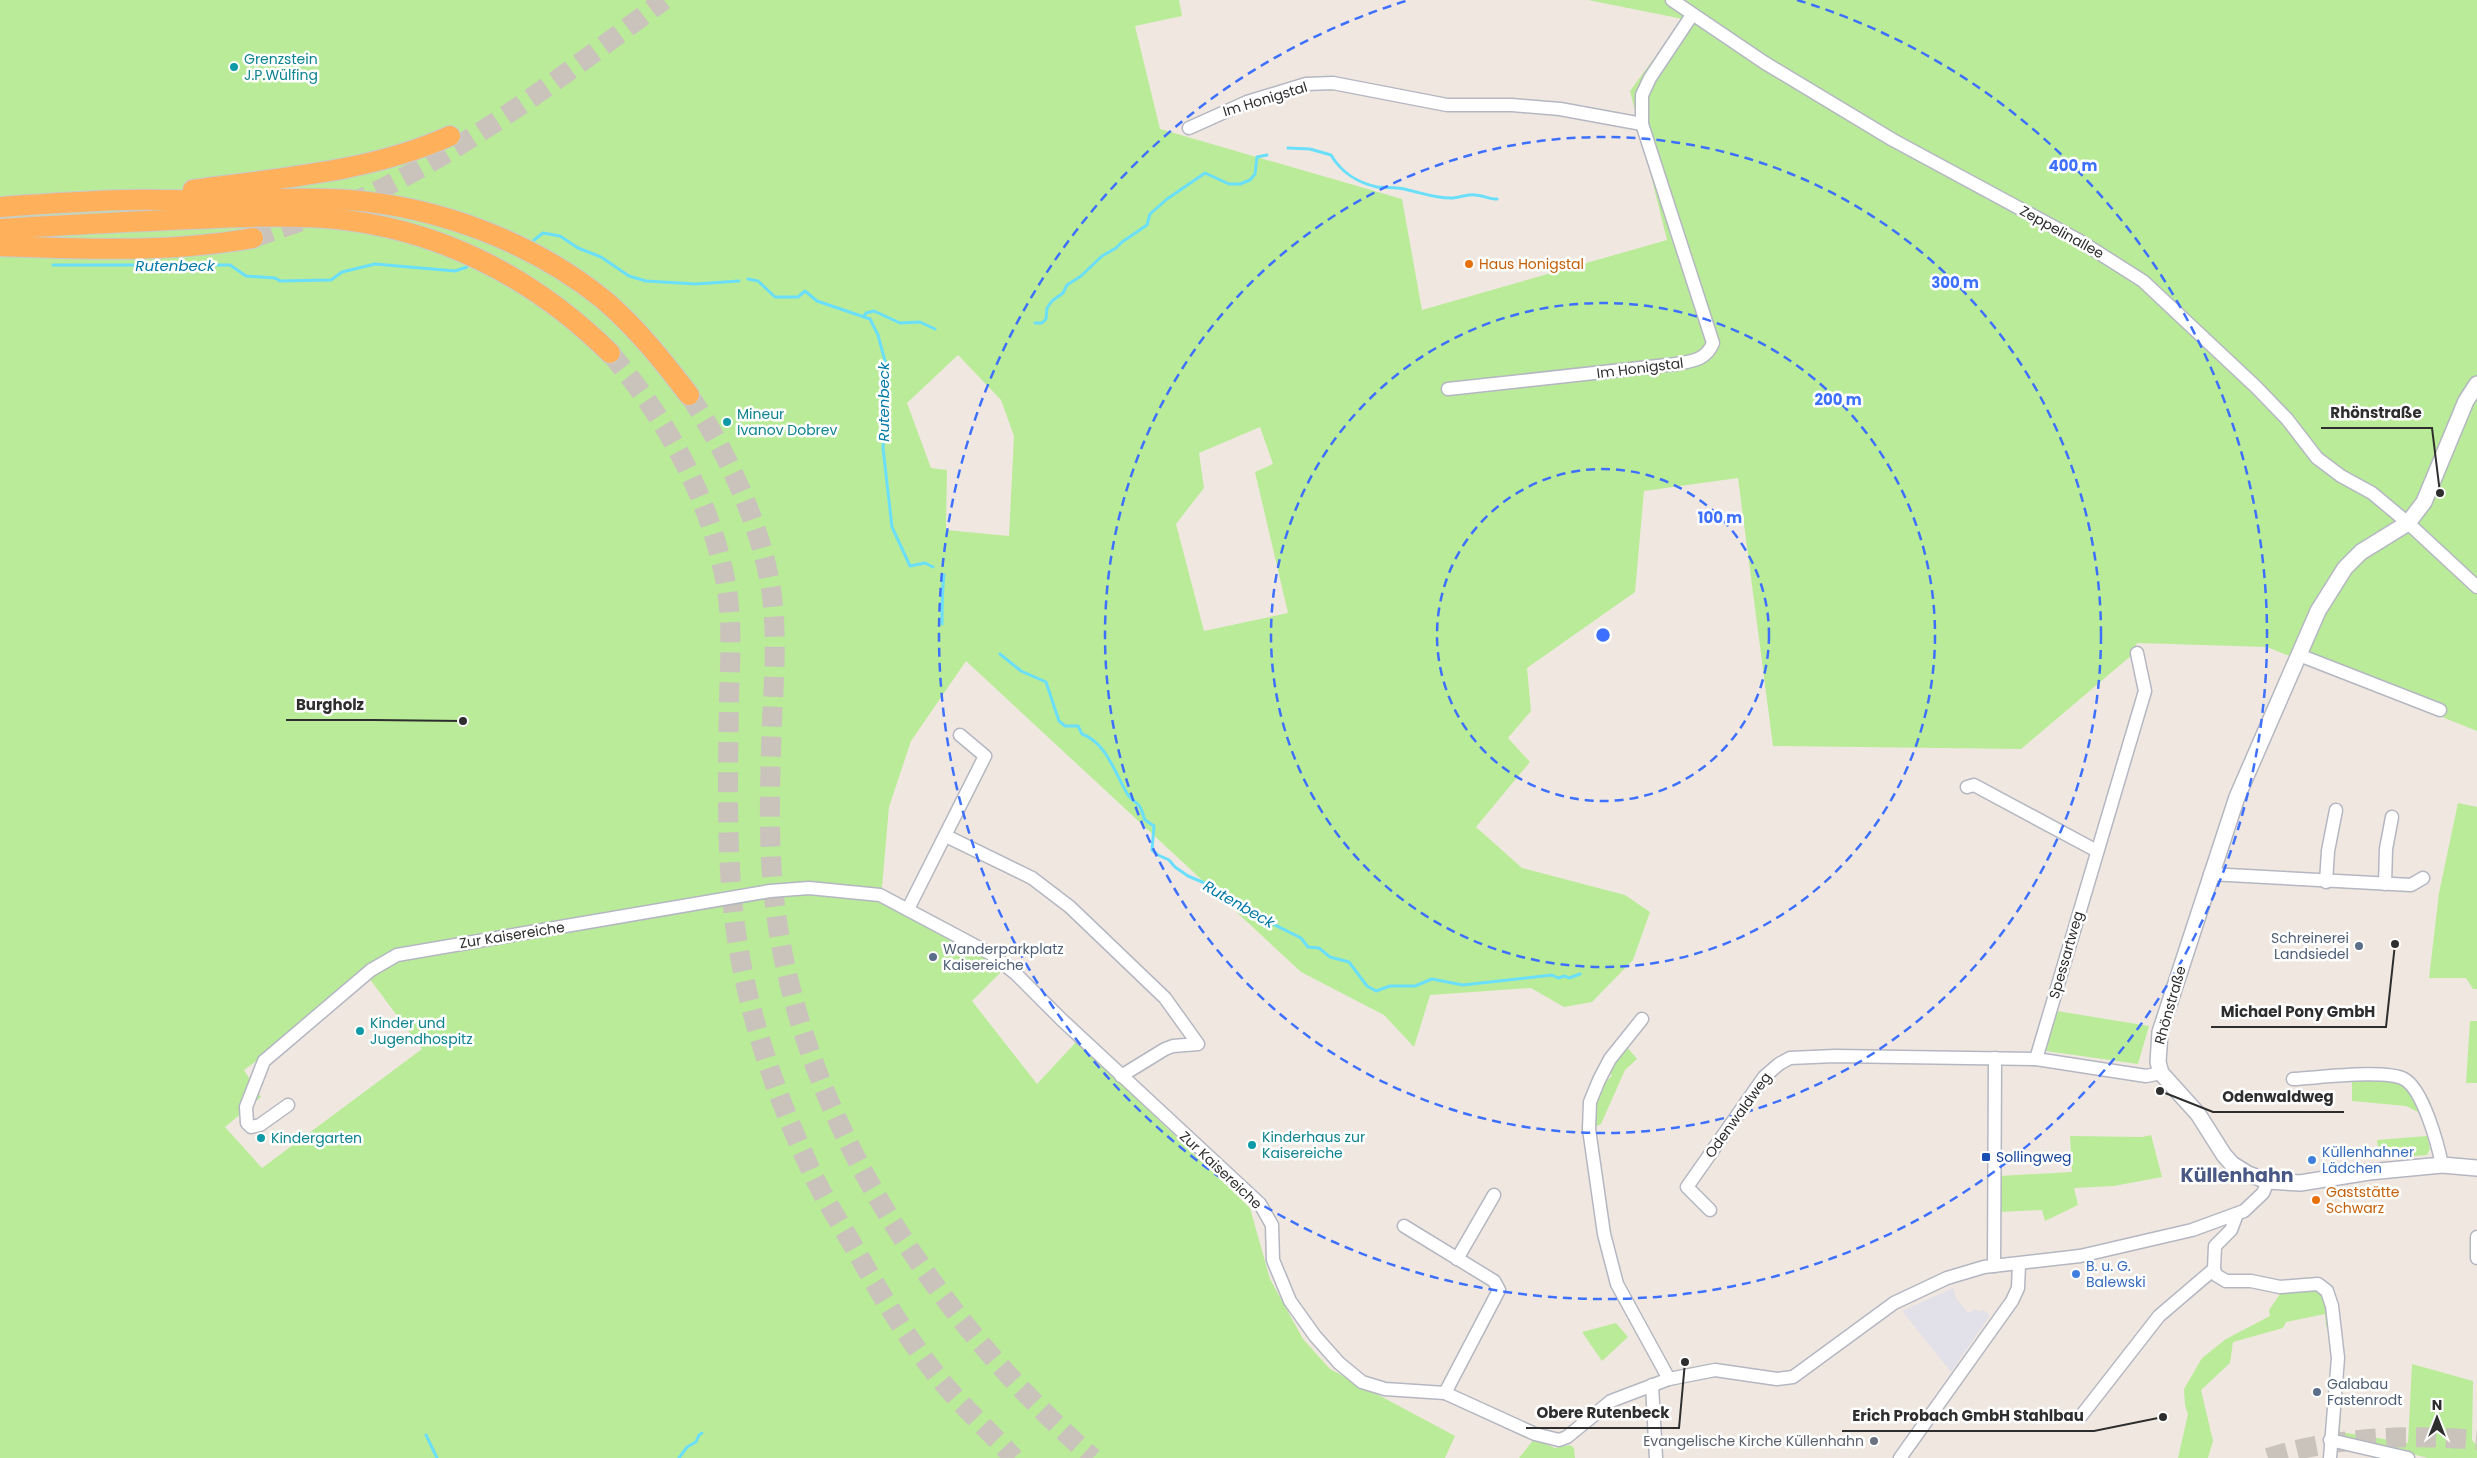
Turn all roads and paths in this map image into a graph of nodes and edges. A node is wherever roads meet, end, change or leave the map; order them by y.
1 (1672, 0) edge
2 (1692, 15) junction
3 (1642, 124) junction
4 (1189, 128) dead end
5 (450, 136) dead end
6 (127, 200) junction
7 (0, 206) edge
8 (0, 229) edge
9 (253, 238) tunnel mouth
10 (0, 246) edge
11 (610, 353) tunnel mouth
12 (2477, 384) edge
13 (1448, 389) dead end
14 (689, 395) tunnel mouth
15 (2408, 523) junction
16 (2477, 587) edge
17 (2138, 653) dead end
18 (2299, 655) junction
19 (2440, 710) dead end
20 (960, 735) dead end
21 (1967, 787) dead end
22 (2336, 810) dead end
23 (2392, 817) dead end
24 (946, 836) junction
25 (2097, 851) junction
26 (2210, 874) junction
27 (2423, 878) dead end
28 (2326, 882) junction
29 (2385, 884) junction
30 (908, 909) junction
31 (1642, 1020) dead end
32 (1994, 1058) junction
33 (2036, 1059) junction
34 (2161, 1073) junction
35 (1121, 1076) junction
36 (2293, 1079) dead end
37 (288, 1105) dead end
38 (2442, 1166) junction
39 (2477, 1168) edge
40 (2268, 1181) junction
41 (1494, 1195) dead end
42 (1710, 1210) dead end
43 (2237, 1214) junction
44 (1404, 1226) dead end
45 (2477, 1237) edge
46 (2477, 1258) edge
47 (1458, 1259) junction
48 (2019, 1264) junction
49 (1994, 1266) junction
50 (2214, 1269) junction
51 (1669, 1379) junction
52 (1652, 1385) junction
53 (1444, 1393) junction
54 (2081, 1416) dead end
55 (2330, 1440) junction
56 (1656, 1458) edge
57 (1900, 1458) edge
58 (2330, 1458) edge
59 (2408, 1458) edge

1 - 2 street, Zeppelinallee
2 - 3 street, Im Honigstal
2 - 15 street, Zeppelinallee
3 - 4 street, Im Honigstal
3 - 13 street, Im Honigstal
5 - 6 highway
6 - 7 highway
6 - 14 highway
8 - 11 highway
9 - 10 highway
12 - 15 street
15 - 16 street, Zeppelinallee
15 - 18 street, Rhönstraße
17 - 25 street, Spessartweg
18 - 19 street
18 - 26 street, Rhönstraße
20 - 24 street
21 - 25 street
22 - 28 street
23 - 29 street
24 - 30 street
24 - 35 street
25 - 33 street, Spessartweg
26 - 28 street
26 - 34 street, Rhönstraße
27 - 29 street
28 - 29 street
30 - 35 street, Zur Kaisereiche
30 - 37 street, Zur Kaisereiche
31 - 51 street
32 - 33 street, Odenwaldweg
32 - 42 street, Odenwaldweg
32 - 49 street
33 - 34 street, Odenwaldweg
34 - 40 street
35 - 53 street, Zur Kaisereiche
36 - 38 street
38 - 39 street
38 - 40 street
40 - 43 street
41 - 47 street
43 - 48 street
43 - 50 street
44 - 47 street
45 - 46 street
47 - 53 street
48 - 49 street
48 - 57 street
49 - 51 street
50 - 54 street
50 - 55 street
51 - 52 street
52 - 53 street, Zur Kaisereiche
52 - 56 street
55 - 58 street
55 - 59 street

